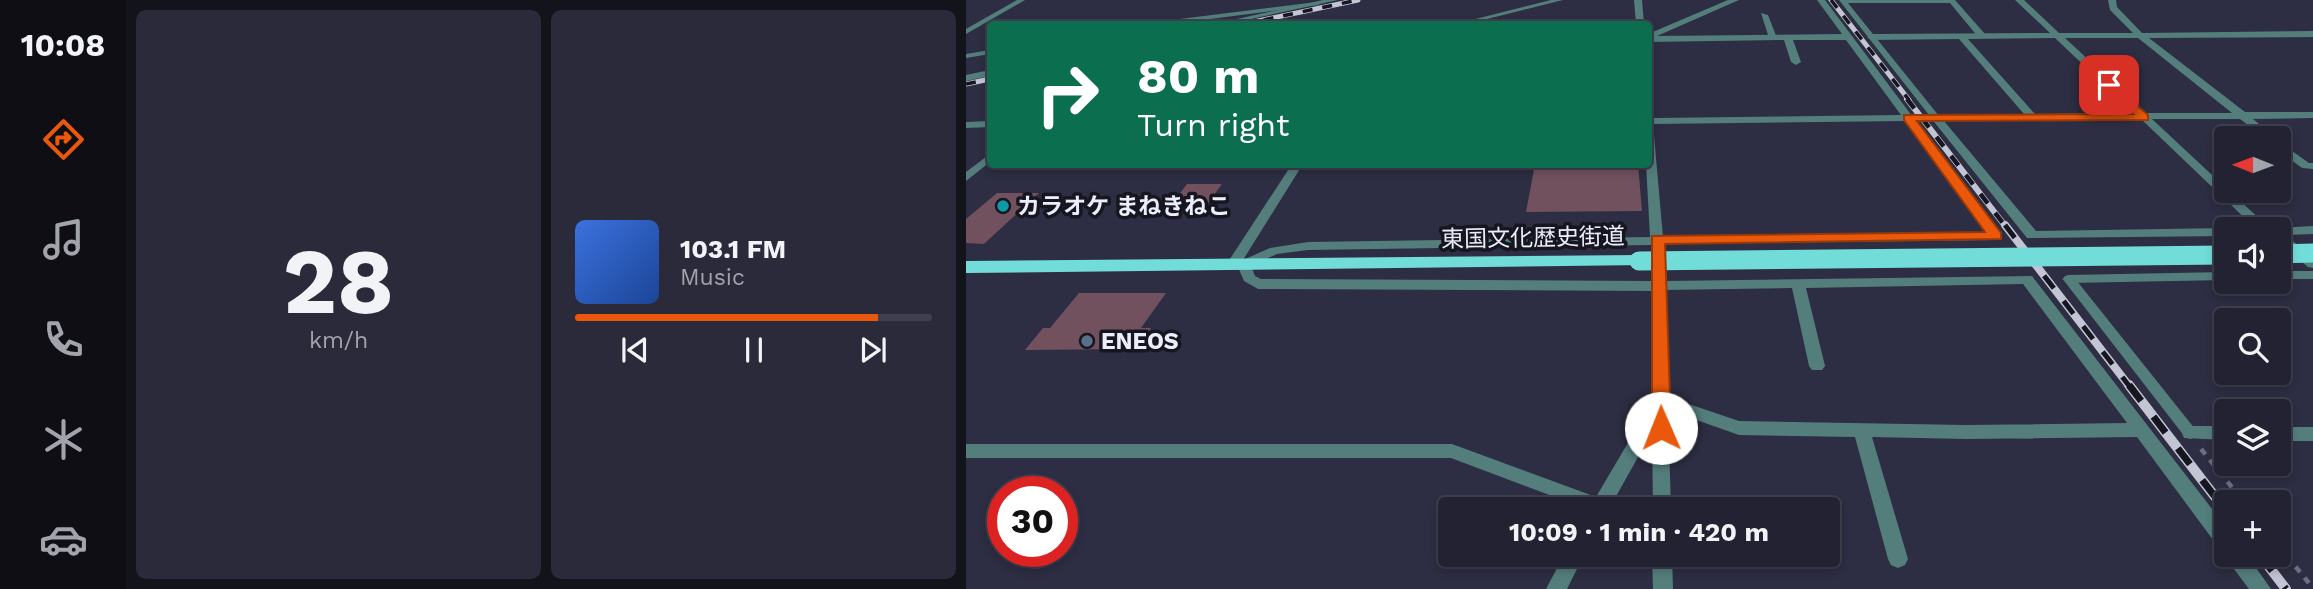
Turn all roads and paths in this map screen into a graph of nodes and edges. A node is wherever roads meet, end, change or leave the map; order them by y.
1 (1023, 0) edge
2 (1334, 0) edge
3 (1560, 0) edge
4 (1638, 0) edge
5 (1735, 0) edge
6 (1821, 0) edge
7 (1842, 0) edge
8 (2019, 0) edge
9 (2112, 0) edge
10 (1317, 4) junction
11 (1764, 15) dead end
12 (966, 21) edge
13 (1188, 21) edge
14 (1233, 21) edge
15 (1472, 21) edge
16 (1640, 21) edge
17 (978, 24) junction
18 (987, 26) edge
19 (966, 32) edge
20 (2313, 34) edge
21 (2057, 35) junction
22 (1652, 36) edge
23 (1961, 36) junction
24 (1982, 36) junction
25 (2141, 36) junction
26 (1847, 37) junction
27 (1871, 37) junction
28 (1652, 38) edge
29 (1773, 38) junction
30 (1788, 38) junction
31 (987, 52) edge
32 (966, 56) edge
33 (1796, 62) dead end
34 (987, 74) edge
35 (966, 78) edge
36 (2244, 116) junction
37 (2313, 116) edge
38 (2032, 117) junction
39 (2144, 117) junction
40 (1908, 118) junction
41 (1936, 118) junction
42 (1652, 121) edge
43 (987, 124) edge
44 (966, 125) edge
45 (2256, 126) edge
46 (2291, 154) edge
47 (987, 160) edge
48 (1652, 165) edge
49 (2313, 166) edge
50 (1296, 168) edge
51 (966, 177) edge
52 (2251, 217) edge
53 (2313, 230) edge
54 (2214, 232) edge
55 (2291, 232) edge
56 (2081, 234) junction
57 (1945, 236) junction
58 (1657, 239) junction
59 (2291, 245) edge
60 (2313, 253) edge
61 (2291, 254) edge
62 (2214, 255) edge
63 (2313, 264) edge
64 (1239, 265) junction
65 (966, 267) edge
66 (2291, 275) edge
67 (2313, 275) edge
68 (2214, 276) edge
69 (2116, 278) junction
70 (1969, 279) junction
71 (2070, 279) joint
72 (1798, 282) junction
73 (1657, 286) junction
74 (1817, 366) dead end
75 (1661, 401) junction
76 (1862, 430) junction
77 (2141, 430) junction
78 (2190, 433) junction
79 (2214, 433) edge
80 (2291, 434) edge
81 (2313, 434) edge
82 (966, 451) edge
83 (2235, 490) edge
84 (1571, 497) edge
85 (1605, 497) edge
86 (1662, 497) edge
87 (2214, 526) edge
88 (1898, 559) dead end
89 (2291, 561) edge
90 (1568, 567) edge
91 (1662, 567) edge
92 (2244, 567) edge
93 (2313, 588) edge
94 (1556, 589) edge
95 (1663, 589) edge
96 (2261, 589) edge

1 - 17 lane
2 - 10 street
3 - 15 lane
4 - 16 street
5 - 22 street
6 - 26 street
7 - 24 lane
7 - 27 lane
8 - 21 street
9 - 25 street
10 - 13 lane
10 - 14 street
11 - 29 lane
12 - 17 lane
17 - 18 lane
17 - 19 lane
20 - 25 street
21 - 24 street
21 - 25 street
21 - 39 street
23 - 24 street
23 - 27 street
23 - 38 street
25 - 36 street
26 - 30 street
26 - 40 street
27 - 41 lane
28 - 29 street
29 - 30 street
30 - 33 street
31 - 32 lane
34 - 35 street
36 - 37 street
36 - 39 street
36 - 45 street
38 - 39 street
38 - 41 street
39 - 52 street
40 - 41 lane
40 - 42 street
40 - 57 street
41 - 56 street
43 - 44 street
46 - 49 street
47 - 51 street
48 - 58 street
50 - 64 street
53 - 55 street
54 - 56 street
56 - 69 street
57 - 58 street
57 - 70 street
58 - 64 street
58 - 73 street
59 - 63 street
60 - 61 highway, bridge
62 - 64 highway, 東国文化歴史街道, bridge
64 - 65 highway, 東国文化歴史街道
64 - 73 street
66 - 67 street
68 - 69 street
69 - 71 street
70 - 72 street
70 - 77 street
71 - 78 lane
72 - 73 street
72 - 74 street
73 - 75 street
75 - 76 street
75 - 85 street
75 - 86 street
76 - 77 street
76 - 88 street
77 - 87 street
78 - 79 street
78 - 83 path
80 - 81 street
82 - 84 street
89 - 93 path
90 - 94 street
91 - 95 street
92 - 96 street

